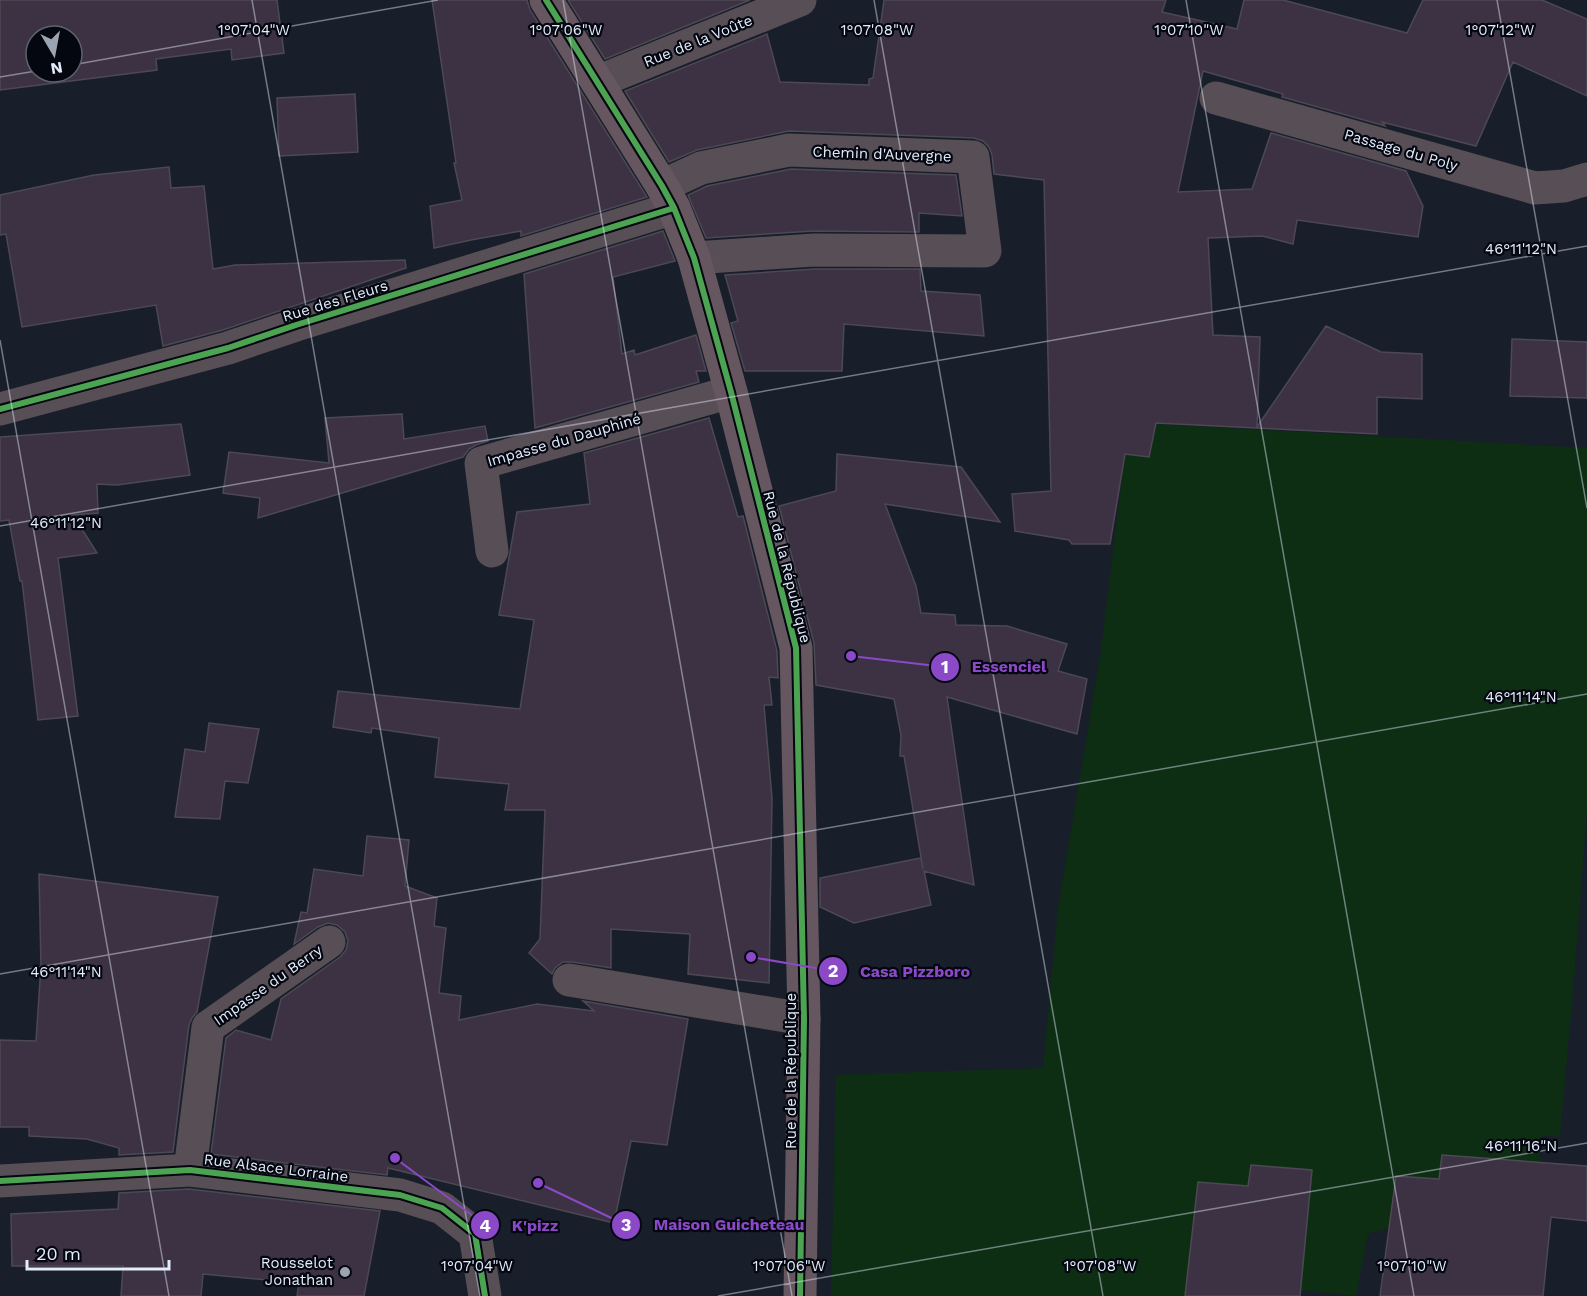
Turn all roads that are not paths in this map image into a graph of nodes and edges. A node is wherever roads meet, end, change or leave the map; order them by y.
1 (546, 0) edge
2 (800, 0) edge
3 (597, 82) junction
4 (1216, 99) dead end
5 (1587, 179) edge
6 (668, 197) junction
7 (694, 258) junction
8 (731, 392) junction
9 (0, 409) edge
10 (492, 551) dead end
11 (329, 942) dead end
12 (569, 980) dead end
13 (804, 1020) junction
14 (190, 1170) junction
15 (0, 1181) edge
16 (485, 1296) edge
17 (800, 1296) edge

1 - 3 main road, Rue de la République
2 - 3 street, Rue de la Voûte
3 - 6 main road, Rue de la République
4 - 5 street, Passage du Poly
6 - 7 main road, Rue de la République
6 - 7 street, Chemin d'Auvergne
6 - 9 street, Rue des Fleurs
7 - 8 main road, Rue de la République
8 - 10 street, Impasse du Dauphiné
8 - 13 main road, Rue de la République
11 - 14 street, Impasse du Berry
12 - 13 street
13 - 17 main road, Rue de la République
14 - 15 street, Rue Alsace Lorraine
14 - 16 street, Rue Alsace Lorraine

